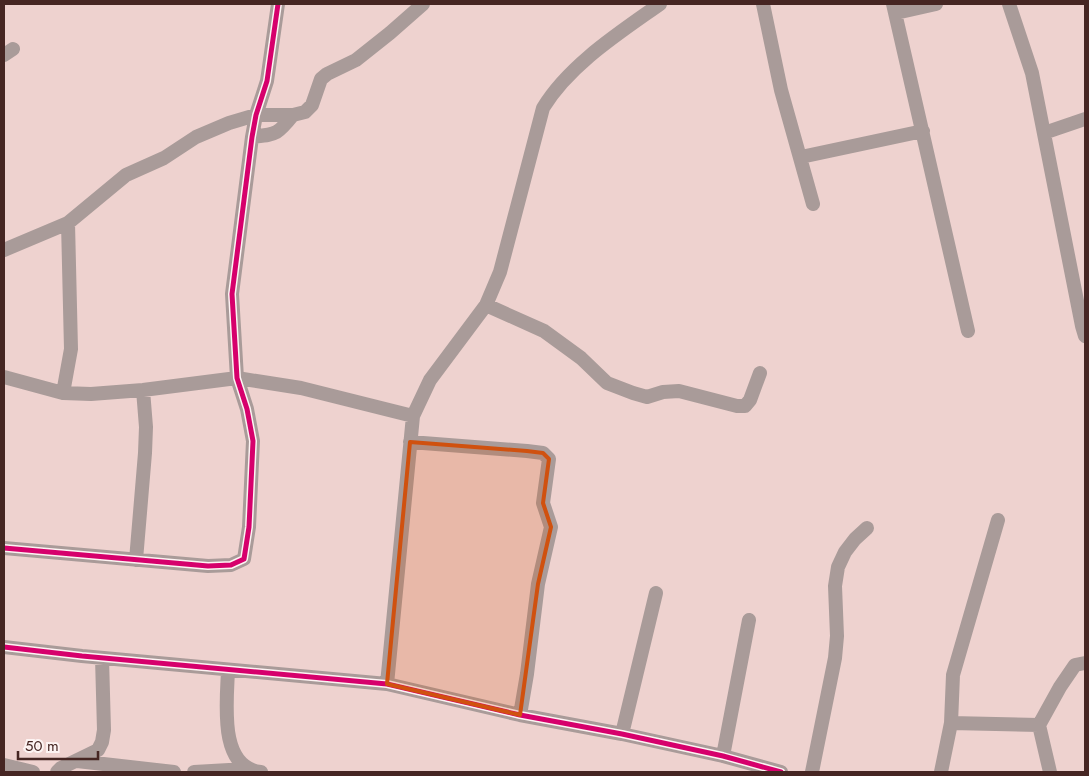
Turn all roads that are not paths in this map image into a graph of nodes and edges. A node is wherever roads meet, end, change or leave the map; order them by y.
1 (278, 4) edge
2 (423, 4) edge
3 (660, 4) edge
4 (763, 4) edge
5 (936, 4) edge
6 (1009, 4) edge
7 (894, 9) edge
8 (256, 115) junction
9 (293, 115) junction
10 (1085, 119) edge
11 (923, 131) junction
12 (1044, 133) junction
13 (252, 137) junction
14 (800, 157) junction
15 (813, 204) dead end
16 (68, 223) junction
17 (4, 250) edge
18 (486, 305) junction
19 (968, 331) dead end
20 (1085, 336) edge
21 (760, 373) dead end
22 (4, 377) edge
23 (237, 378) junction
24 (143, 390) junction
25 (63, 393) junction
26 (413, 416) junction
27 (410, 442) junction
28 (998, 520) dead end
29 (868, 528) dead end
30 (4, 548) edge
31 (136, 560) junction
32 (656, 594) dead end
33 (749, 620) dead end
34 (4, 647) edge
35 (102, 658) junction
36 (1085, 663) edge
37 (228, 670) junction
38 (387, 684) junction
39 (520, 715) junction
40 (951, 723) junction
41 (1039, 725) junction
42 (622, 734) junction
43 (723, 756) junction
44 (76, 760) junction
45 (4, 765) edge
46 (247, 769) junction
47 (32, 772) edge
48 (58, 772) edge
49 (174, 772) edge
50 (194, 772) edge
51 (261, 772) edge
52 (781, 772) edge
53 (812, 772) edge
54 (940, 772) edge
55 (1050, 772) edge

1 - 8 street
2 - 9 street
3 - 18 street
4 - 14 street
5 - 7 street
6 - 12 street
7 - 11 street
8 - 9 street
8 - 13 street
8 - 16 street
9 - 13 street
10 - 12 street
11 - 14 street
11 - 19 street
12 - 20 street
13 - 23 street
14 - 15 street
16 - 17 street
16 - 25 street
18 - 21 street
18 - 26 street
22 - 25 street
23 - 24 street
23 - 26 street
23 - 31 street
24 - 25 street
24 - 31 street
26 - 27 street
27 - 38 street
27 - 39 street
28 - 40 street
29 - 53 street
30 - 31 street
32 - 42 street
33 - 43 street
34 - 35 street
35 - 37 street
35 - 44 street
36 - 41 street
37 - 38 street
37 - 46 street
38 - 39 street
39 - 42 street
40 - 41 street
40 - 54 street
41 - 55 street
42 - 43 street
43 - 52 street
44 - 48 street
44 - 49 street
45 - 47 street
46 - 50 street
46 - 51 street

